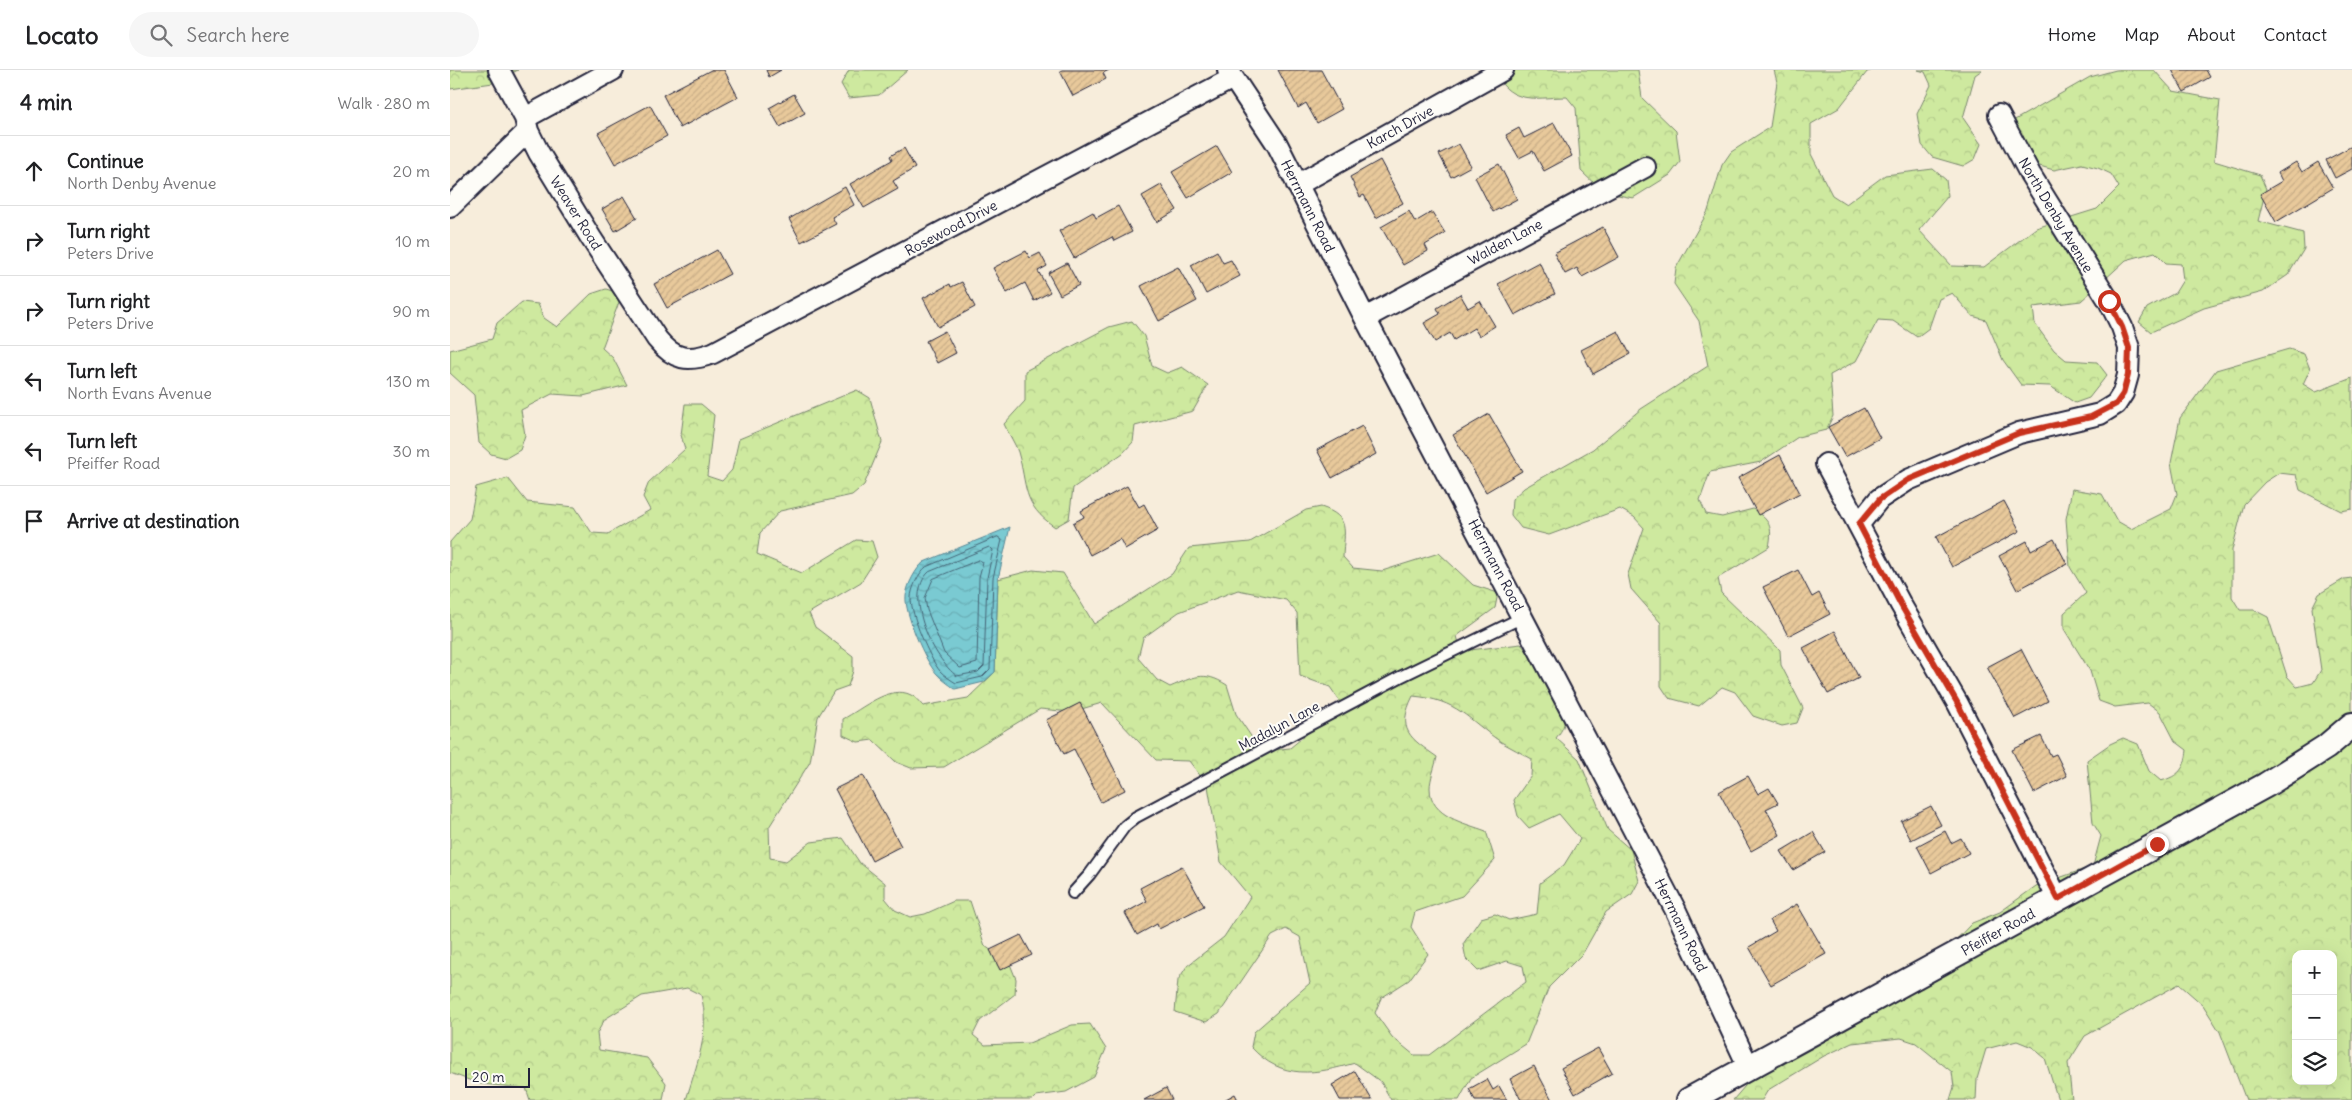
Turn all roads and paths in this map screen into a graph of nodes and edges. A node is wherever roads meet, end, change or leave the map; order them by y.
1 (498, 70) edge
2 (613, 70) edge
3 (1502, 70) edge
4 (1231, 74) edge
5 (1999, 115) dead end
6 (526, 124) junction
7 (1645, 167) dead end
8 (1297, 184) junction
9 (450, 206) edge
10 (1366, 318) junction
11 (665, 350) joint
12 (1826, 464) dead end
13 (1859, 524) junction
14 (1523, 617) junction
15 (2352, 725) edge
16 (1073, 893) dead end
17 (2058, 899) junction
18 (1749, 1068) junction
19 (1689, 1100) edge

1 - 6 street, Weaver Road
2 - 6 street
3 - 8 street, Karch Drive
4 - 8 street, Herrmann Road
4 - 11 street, Rosewood Drive
5 - 13 street, North Denby Avenue
6 - 9 street
6 - 11 street, Weaver Road
7 - 10 street, Walden Lane
8 - 10 street, Herrmann Road
10 - 14 street, Herrmann Road
12 - 13 street
13 - 17 street
14 - 16 lane, Madalyn Lane
14 - 18 street, Herrmann Road
15 - 17 street, Pfeiffer Road
17 - 18 street, Pfeiffer Road
18 - 19 street, Pfeiffer Road

